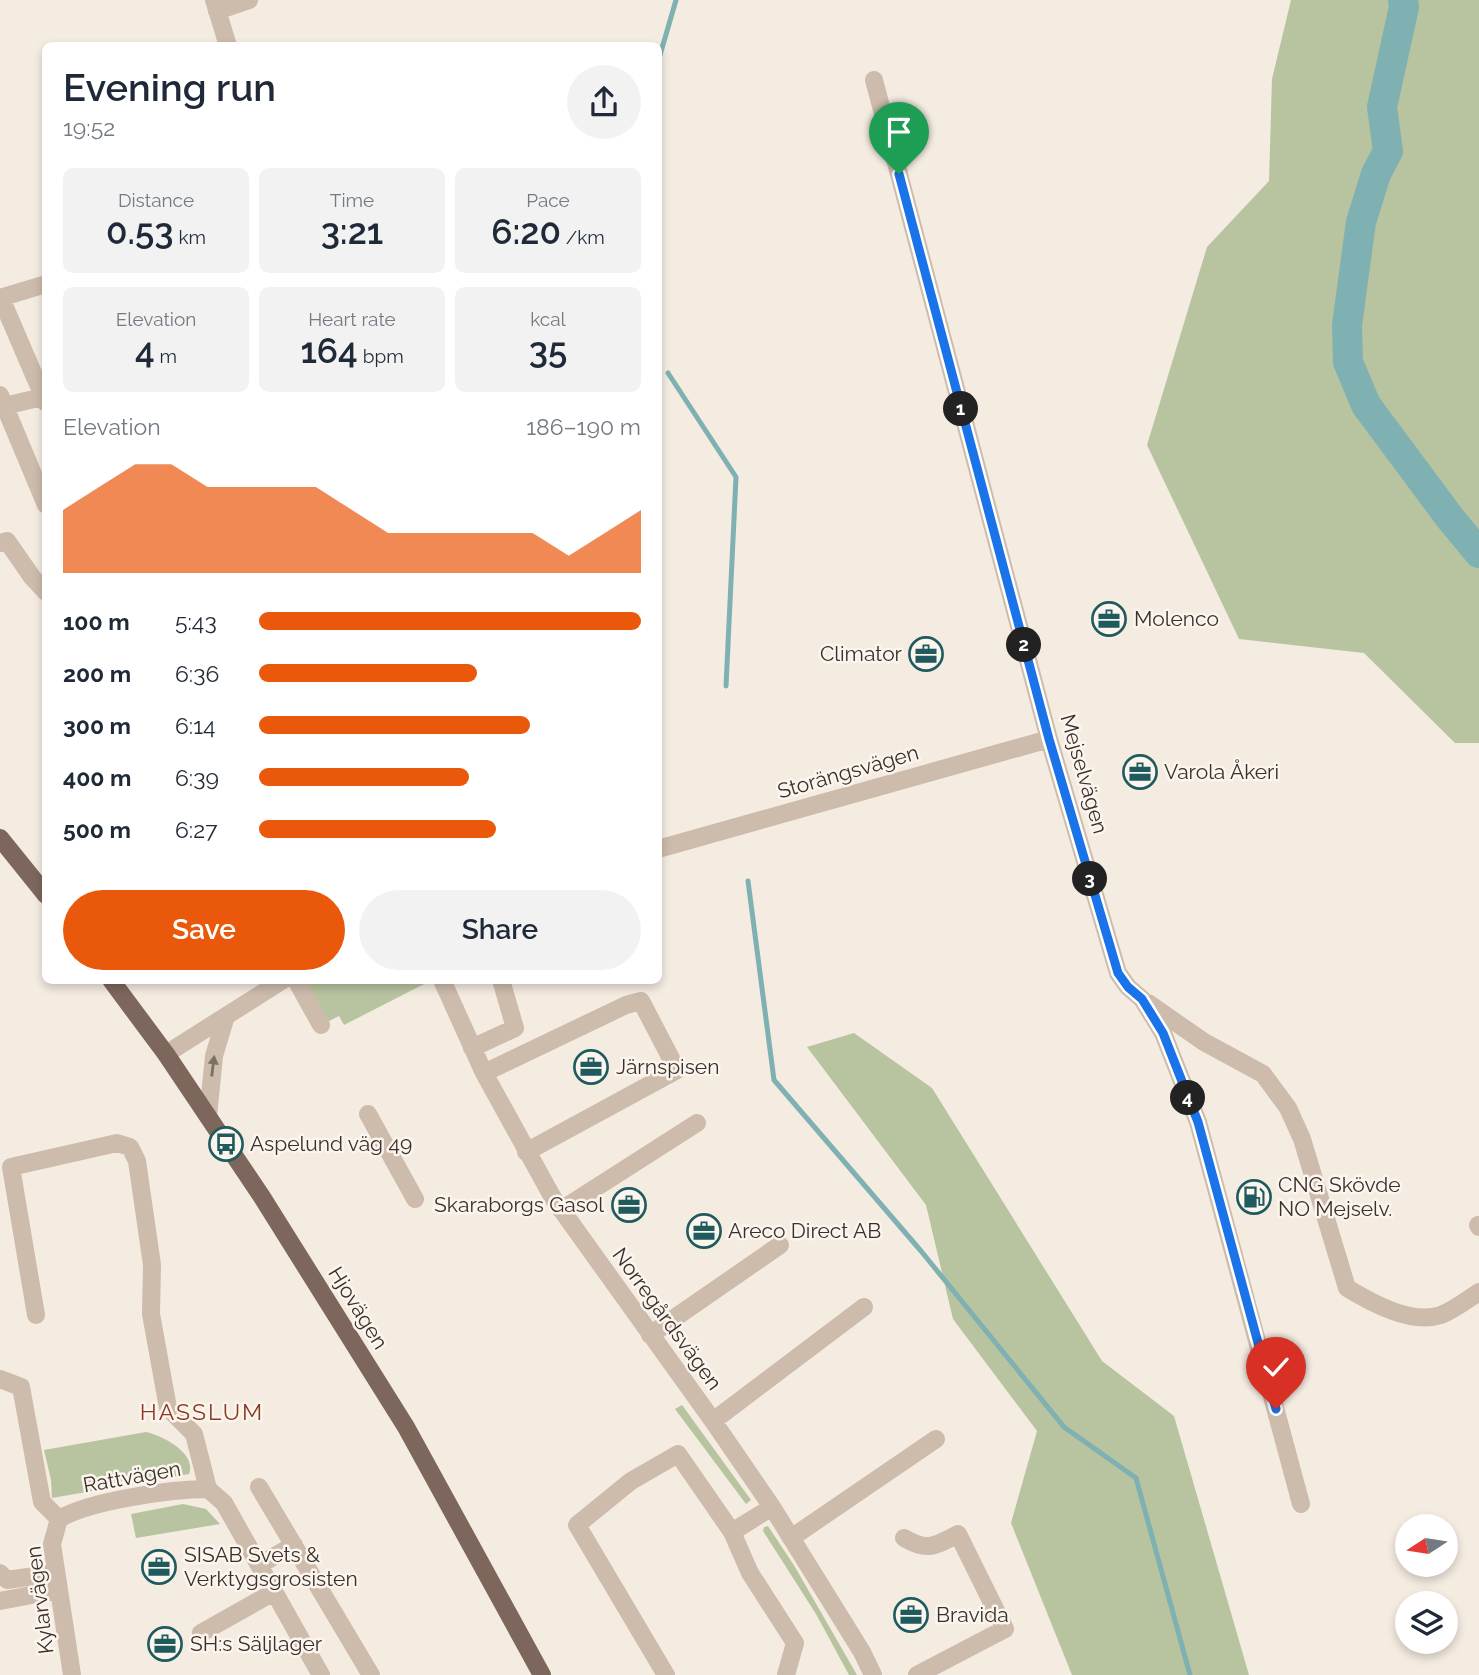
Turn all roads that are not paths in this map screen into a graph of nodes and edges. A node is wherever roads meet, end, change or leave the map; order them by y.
1 (249, 0) edge
2 (215, 5) edge
3 (227, 42) edge
4 (874, 80) dead end
5 (42, 285) edge
6 (0, 298) edge
7 (42, 391) edge
8 (42, 399) edge
9 (4, 411) edge
10 (42, 496) edge
11 (0, 543) edge
12 (42, 588) edge
13 (1049, 739) junction
14 (0, 838) edge
15 (662, 848) edge
16 (42, 890) edge
17 (114, 984) edge
18 (278, 984) edge
19 (298, 984) edge
20 (444, 984) edge
21 (501, 984) edge
22 (1142, 999) junction
23 (226, 1016) junction
24 (321, 1025) dead end
25 (472, 1048) junction
26 (166, 1054) junction
27 (484, 1073) junction
28 (368, 1114) dead end
29 (208, 1116) junction
30 (696, 1124) dead end
31 (526, 1152) junction
32 (415, 1199) dead end
33 (561, 1210) junction
34 (780, 1245) dead end
35 (1479, 1292) edge
36 (864, 1307) dead end
37 (36, 1314) dead end
38 (650, 1335) junction
39 (0, 1379) edge
40 (713, 1421) junction
41 (936, 1439) dead end
42 (260, 1487) dead end
43 (208, 1489) junction
44 (1301, 1504) dead end
45 (772, 1507) junction
46 (59, 1519) junction
47 (732, 1532) junction
48 (791, 1538) junction
49 (904, 1538) dead end
50 (293, 1545) junction
51 (259, 1565) junction
52 (0, 1573) edge
53 (56, 1582) junction
54 (274, 1592) junction
55 (0, 1601) edge
56 (201, 1633) dead end
57 (72, 1675) edge
58 (321, 1675) edge
59 (371, 1675) edge
60 (542, 1675) edge
61 (666, 1675) edge
62 (786, 1675) edge
63 (873, 1675) edge
64 (917, 1675) edge

1 - 2 street
2 - 3 street
4 - 13 street, Mejselvägen
5 - 6 street
6 - 7 street
8 - 9 street
9 - 10 street
11 - 12 street
13 - 15 street, Storängsvägen
13 - 22 street, Mejselvägen
14 - 16 main road
17 - 26 main road, Hjovägen
18 - 23 street
19 - 24 street
20 - 25 street, Norregårdsvägen
21 - 25 street
22 - 35 street
22 - 44 street, Mejselvägen
23 - 26 street
29 -> 23 street
25 - 27 street, Norregårdsvägen
26 - 29 main road, Hjovägen
27 - 31 street, Norregårdsvägen
27 - 31 street
28 - 32 street
29 - 60 main road, Hjovägen
30 - 33 street
31 - 33 street, Norregårdsvägen
33 - 38 street, Norregårdsvägen
34 - 38 street
36 - 40 street
37 - 43 street
38 - 40 street, Norregårdsvägen
39 - 46 street
40 - 45 street, Norregårdsvägen
41 - 48 street
42 - 50 street
43 - 46 street, Rattvägen
43 - 51 street, Rattvägen
45 - 47 street
45 - 48 street, Norregårdsvägen
46 - 53 street, Kylarvägen
47 - 61 street
47 - 62 street
48 - 63 street, Norregårdsvägen
49 - 64 street
50 - 51 street
50 - 59 street
51 - 54 street, Rattvägen
52 - 53 street
53 - 55 street
53 - 57 street, Kylarvägen
54 - 56 street
54 - 58 street, Rattvägen

